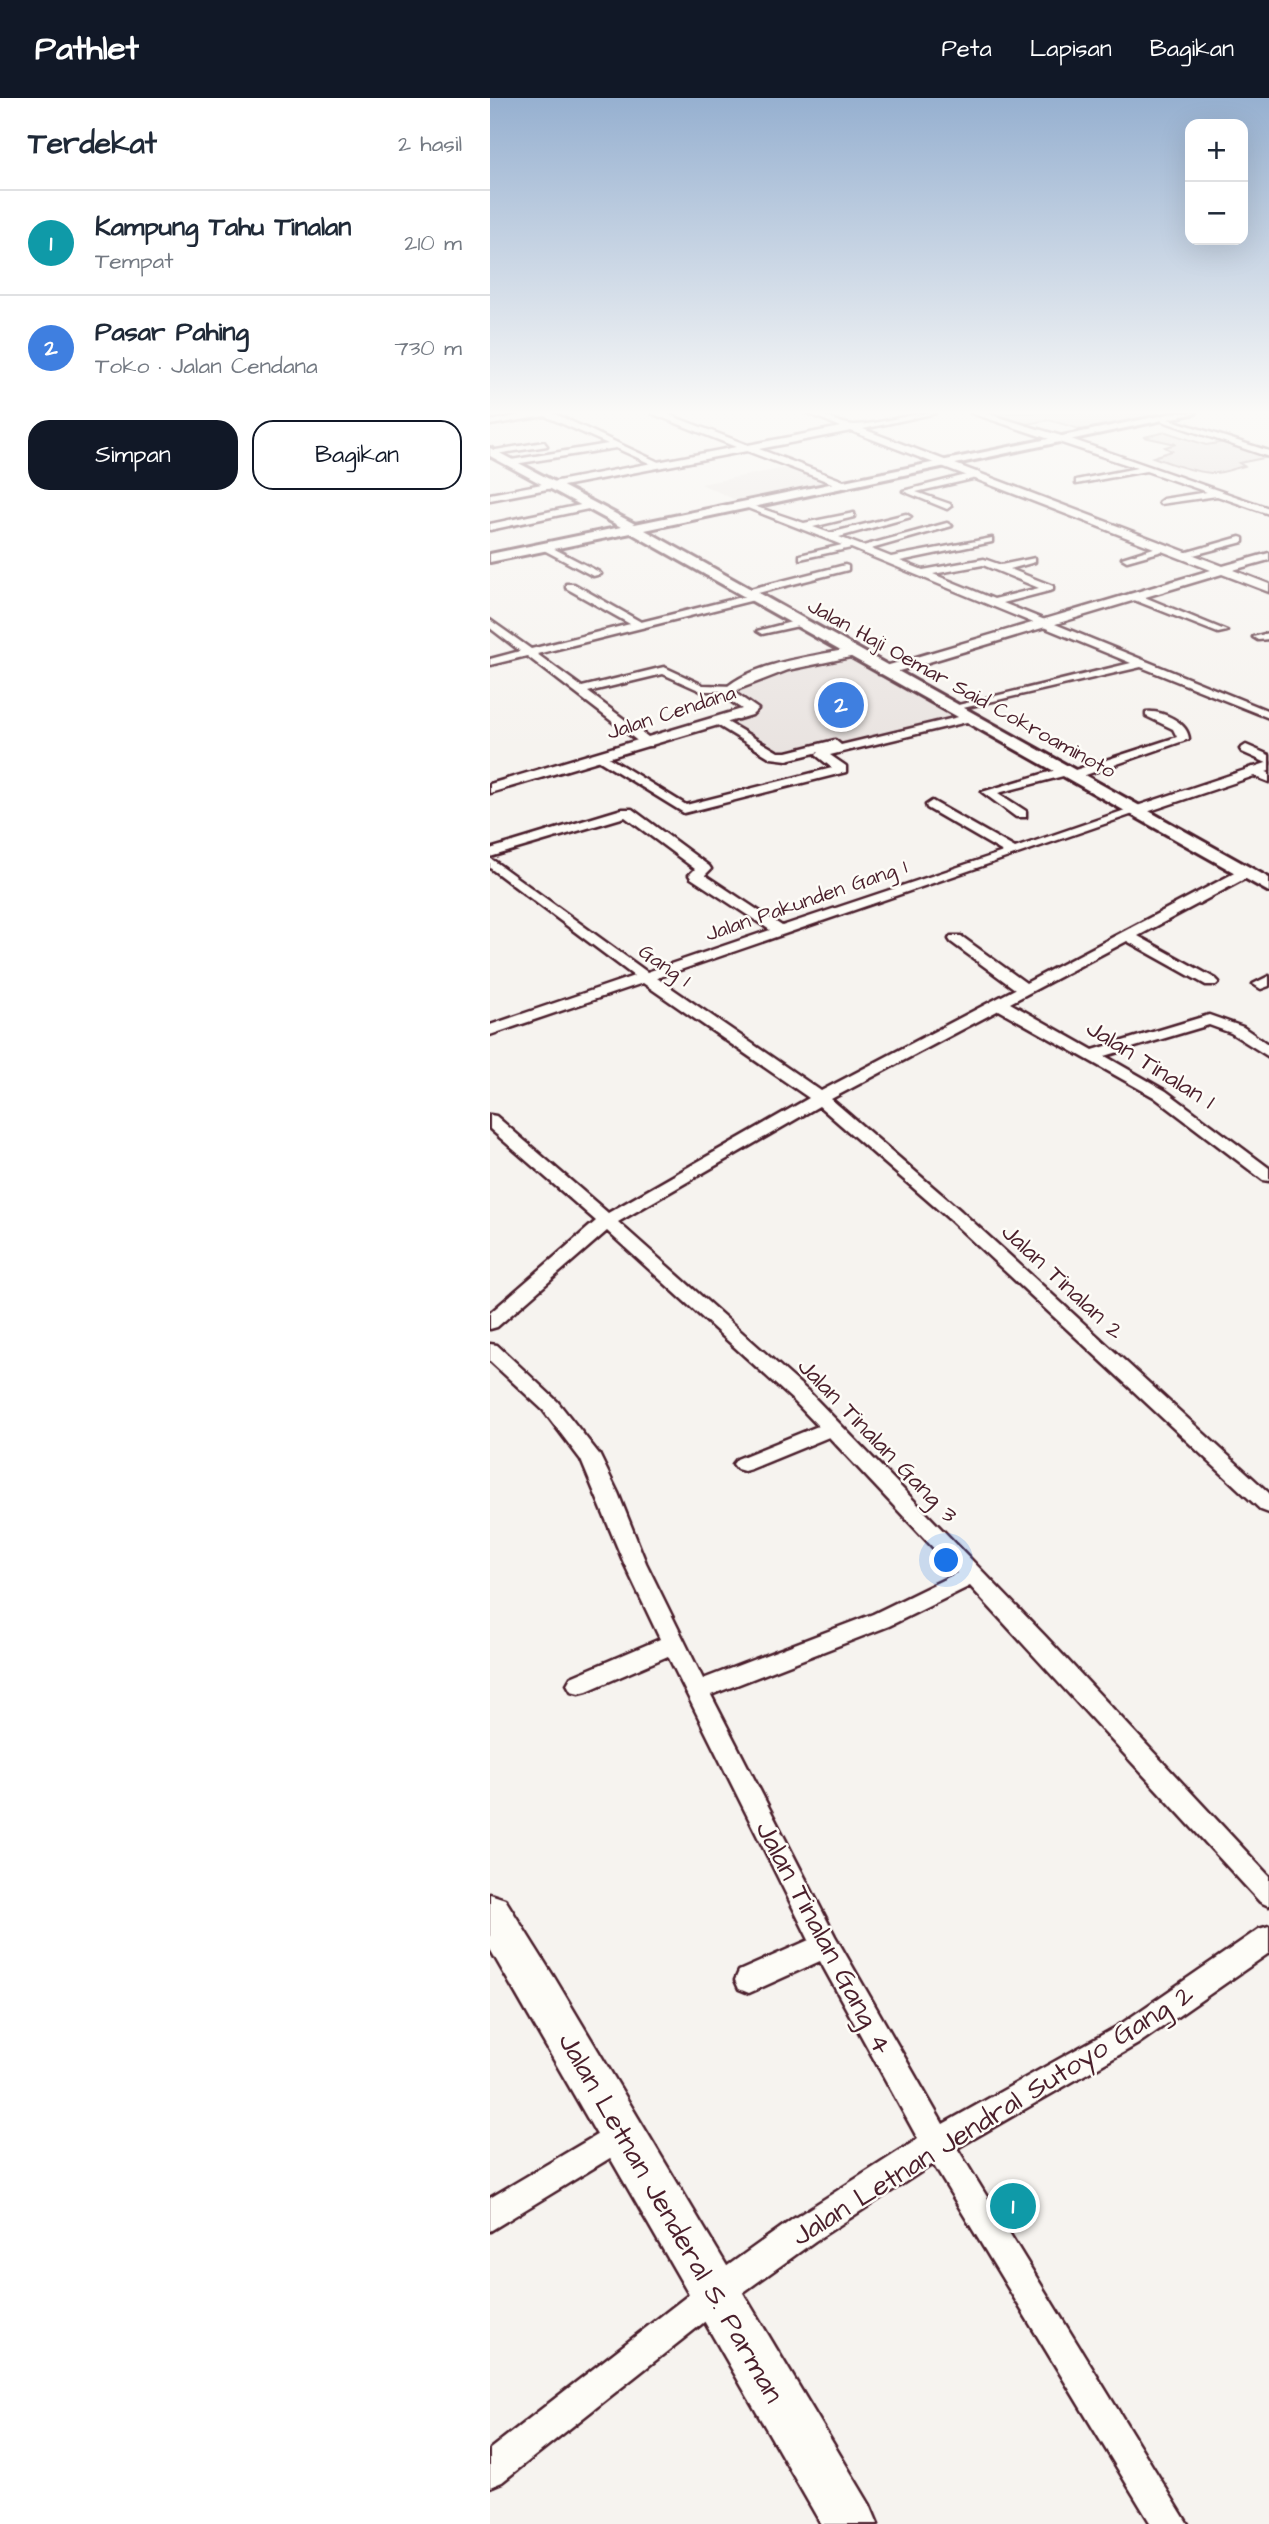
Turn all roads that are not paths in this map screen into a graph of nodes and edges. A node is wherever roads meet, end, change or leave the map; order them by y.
1 (630, 526) edge
2 (642, 526) edge
3 (805, 526) edge
4 (870, 526) edge
5 (947, 526) dead end
6 (1108, 526) edge
7 (633, 528) junction
8 (831, 536) junction
9 (989, 540) dead end
10 (1240, 540) dead end
11 (852, 545) junction
12 (545, 547) junction
13 (1163, 548) junction
14 (863, 549) junction
15 (1182, 555) junction
16 (1269, 556) edge
17 (803, 557) dead end
18 (490, 558) edge
19 (1127, 558) dead end
20 (891, 560) junction
21 (1032, 561) dead end
22 (845, 568) dead end
23 (1001, 568) junction
24 (1222, 570) junction
25 (923, 573) junction
26 (596, 574) dead end
27 (570, 586) dead end
28 (1269, 588) edge
29 (750, 595) junction
30 (1133, 596) junction
31 (995, 602) junction
32 (490, 623) edge
33 (799, 623) junction
34 (1045, 623) junction
35 (637, 624) junction
36 (762, 631) dead end
37 (1222, 631) dead end
38 (528, 652) junction
39 (850, 653) junction
40 (490, 662) edge
41 (1143, 663) junction
42 (884, 671) junction
43 (730, 688) junction
44 (580, 691) junction
45 (963, 714) junction
46 (1150, 714) dead end
47 (1269, 715) edge
48 (718, 721) junction
49 (648, 743) junction
50 (1246, 749) dead end
51 (599, 757) junction
52 (1269, 760) edge
53 (1269, 766) edge
54 (1253, 771) junction
55 (1069, 773) junction
56 (1269, 778) edge
57 (491, 787) edge
58 (932, 804) dead end
59 (1136, 811) junction
60 (1021, 814) dead end
61 (1013, 852) junction
62 (490, 853) edge
63 (490, 862) edge
64 (1245, 873) junction
65 (1269, 886) edge
66 (780, 931) junction
67 (1128, 936) junction
68 (956, 939) dead end
69 (646, 978) junction
70 (1211, 982) dead end
71 (1026, 990) junction
72 (1000, 1004) junction
73 (490, 1030) edge
74 (1269, 1052) edge
75 (1093, 1055) junction
76 (820, 1098) junction
77 (490, 1121) edge
78 (1269, 1175) edge
79 (607, 1221) junction
80 (490, 1324) edge
81 (490, 1350) edge
82 (832, 1428) junction
83 (744, 1464) dead end
84 (1269, 1505) edge
85 (972, 1575) junction
86 (674, 1643) junction
87 (579, 1684) dead end
88 (697, 1691) junction
89 (1269, 1894) edge
90 (490, 1912) edge
91 (1269, 1938) edge
92 (826, 1945) junction
93 (749, 1980) dead end
94 (622, 2134) junction
95 (938, 2143) junction
96 (490, 2216) edge
97 (716, 2293) junction
98 (490, 2470) edge
99 (851, 2524) edge
100 (1171, 2524) edge

1 - 7 main road
2 - 7 main road
3 - 8 street
4 - 8 street
5 - 14 street
6 - 13 street
7 - 12 main road
7 - 29 main road, Jalan Haji Oemar Said Cokroaminoto
8 - 11 street
9 - 20 street
10 - 15 street
11 - 14 street
11 - 17 street
12 - 18 main road
12 - 26 street
13 - 15 street
13 - 19 street
14 - 20 street
15 - 24 street
16 - 24 street
20 - 25 street
21 - 23 street
22 - 29 street
23 - 25 street
23 - 31 street
24 - 28 street
24 - 30 street
25 - 31 street
27 - 35 street
29 - 33 main road, Jalan Haji Oemar Said Cokroaminoto
29 - 35 street
30 - 34 street
30 - 37 street
31 - 34 street
32 - 38 street
33 - 36 street
33 - 39 main road, Jalan Haji Oemar Said Cokroaminoto
34 - 41 street
34 - 42 street
35 - 38 street
38 - 40 street
38 - 44 street
39 - 42 main road, Jalan Haji Oemar Said Cokroaminoto
39 - 43 street, Jalan Cendana
41 - 45 street
41 - 47 street
42 - 45 main road, Jalan Haji Oemar Said Cokroaminoto
43 - 44 street
43 - 48 street, Jalan Cendana
44 - 49 street
45 - 48 street
45 - 51 street
45 - 55 main road, Jalan Haji Oemar Said Cokroaminoto
46 - 55 street
48 - 49 street, Jalan Cendana
49 - 51 street, Jalan Cendana
50 - 52 street
51 - 57 street, Jalan Cendana
53 - 54 street
54 - 56 street
54 - 59 street
55 - 59 main road, Jalan Haji Oemar Said Cokroaminoto
55 - 60 street
58 - 61 street
59 - 61 street, Jalan Pakunden Gang 1
59 - 64 main road, Jalan Haji Oemar Said Cokroaminoto
61 - 66 street, Jalan Pakunden Gang 1
62 - 66 street
63 - 69 street, Gang 1
64 - 65 main road, Jalan Haji Oemar Said Cokroaminoto
64 - 67 street
66 - 69 street, Jalan Pakunden Gang 1
67 - 70 street
67 - 71 street
68 - 71 street
69 - 73 street, Jalan Pakunden Gang 1
69 - 76 street, Gang 1
71 - 72 street
72 - 75 street, Jalan Tinalan 1
72 - 76 street
74 - 75 street
75 - 78 street, Jalan Tinalan 1
76 - 79 street
76 - 84 street, Jalan Tinalan 2
77 - 79 street, Jalan Tinalan Gang 3
79 - 80 street
79 - 82 street, Jalan Tinalan Gang 3
81 - 86 street, Jalan Tinalan Gang 4
82 - 83 street
82 - 85 street, Jalan Tinalan Gang 3
85 - 88 street
85 - 89 street, Jalan Tinalan Gang 3
86 - 87 street
86 - 88 street, Jalan Tinalan Gang 4
88 - 92 street, Jalan Tinalan Gang 4
90 - 94 main road, Jalan Letnan Jenderal S. Parman
91 - 95 street, Jalan Letnan Jendral Sutoyo Gang 2
92 - 93 street
92 - 95 street, Jalan Tinalan Gang 4
94 - 96 street
94 - 97 main road, Jalan Letnan Jenderal S. Parman
95 - 97 street, Jalan Letnan Jendral Sutoyo Gang 2
95 - 100 street, Jalan Tinalan Gang 4
97 - 98 street
97 - 99 main road, Jalan Letnan Jenderal S. Parman

